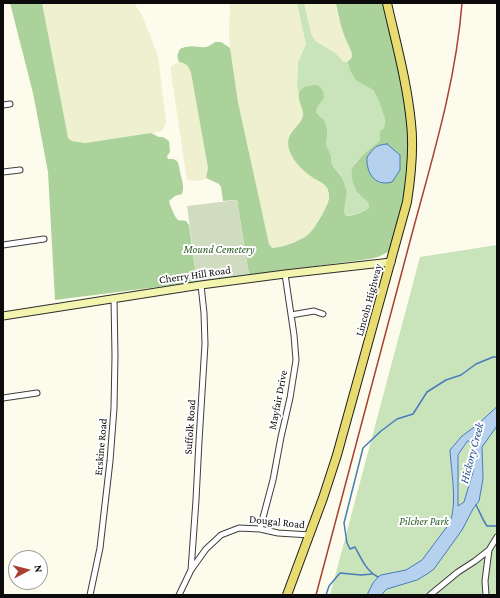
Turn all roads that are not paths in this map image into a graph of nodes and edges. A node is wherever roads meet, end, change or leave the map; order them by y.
1 (387, 3) edge
2 (10, 104) dead end
3 (3, 105) edge
4 (20, 170) dead end
5 (3, 172) edge
6 (44, 239) dead end
7 (3, 245) edge
8 (391, 262) junction
9 (285, 274) junction
10 (201, 285) junction
11 (114, 298) junction
12 (291, 314) junction
13 (323, 314) dead end
14 (3, 316) edge
15 (37, 393) dead end
16 (3, 398) edge
17 (260, 529) junction
18 (310, 535) junction
19 (497, 537) edge
20 (489, 550) junction
21 (191, 570) junction
22 (90, 595) edge
23 (179, 595) edge
24 (287, 595) edge
25 (430, 595) edge
26 (486, 595) edge

1 - 8 main road, Lincoln Highway
2 - 3 street
4 - 5 street
6 - 7 street
8 - 9 street, Cherry Hill Road
8 - 18 main road, Lincoln Highway
9 - 10 street, Cherry Hill Road
9 - 12 street, Mayfair Drive
10 - 11 street, Cherry Hill Road
10 - 21 street, Suffolk Road
11 - 14 street, Cherry Hill Road
11 - 22 street, Erskine Road
12 - 13 street
12 - 17 street, Mayfair Drive
15 - 16 street
17 - 18 street, Dougal Road
17 - 21 street, Dougal Road
18 - 24 main road, Lincoln Highway
19 - 20 street
20 - 25 street
20 - 26 street
21 - 23 street, Dougal Road

